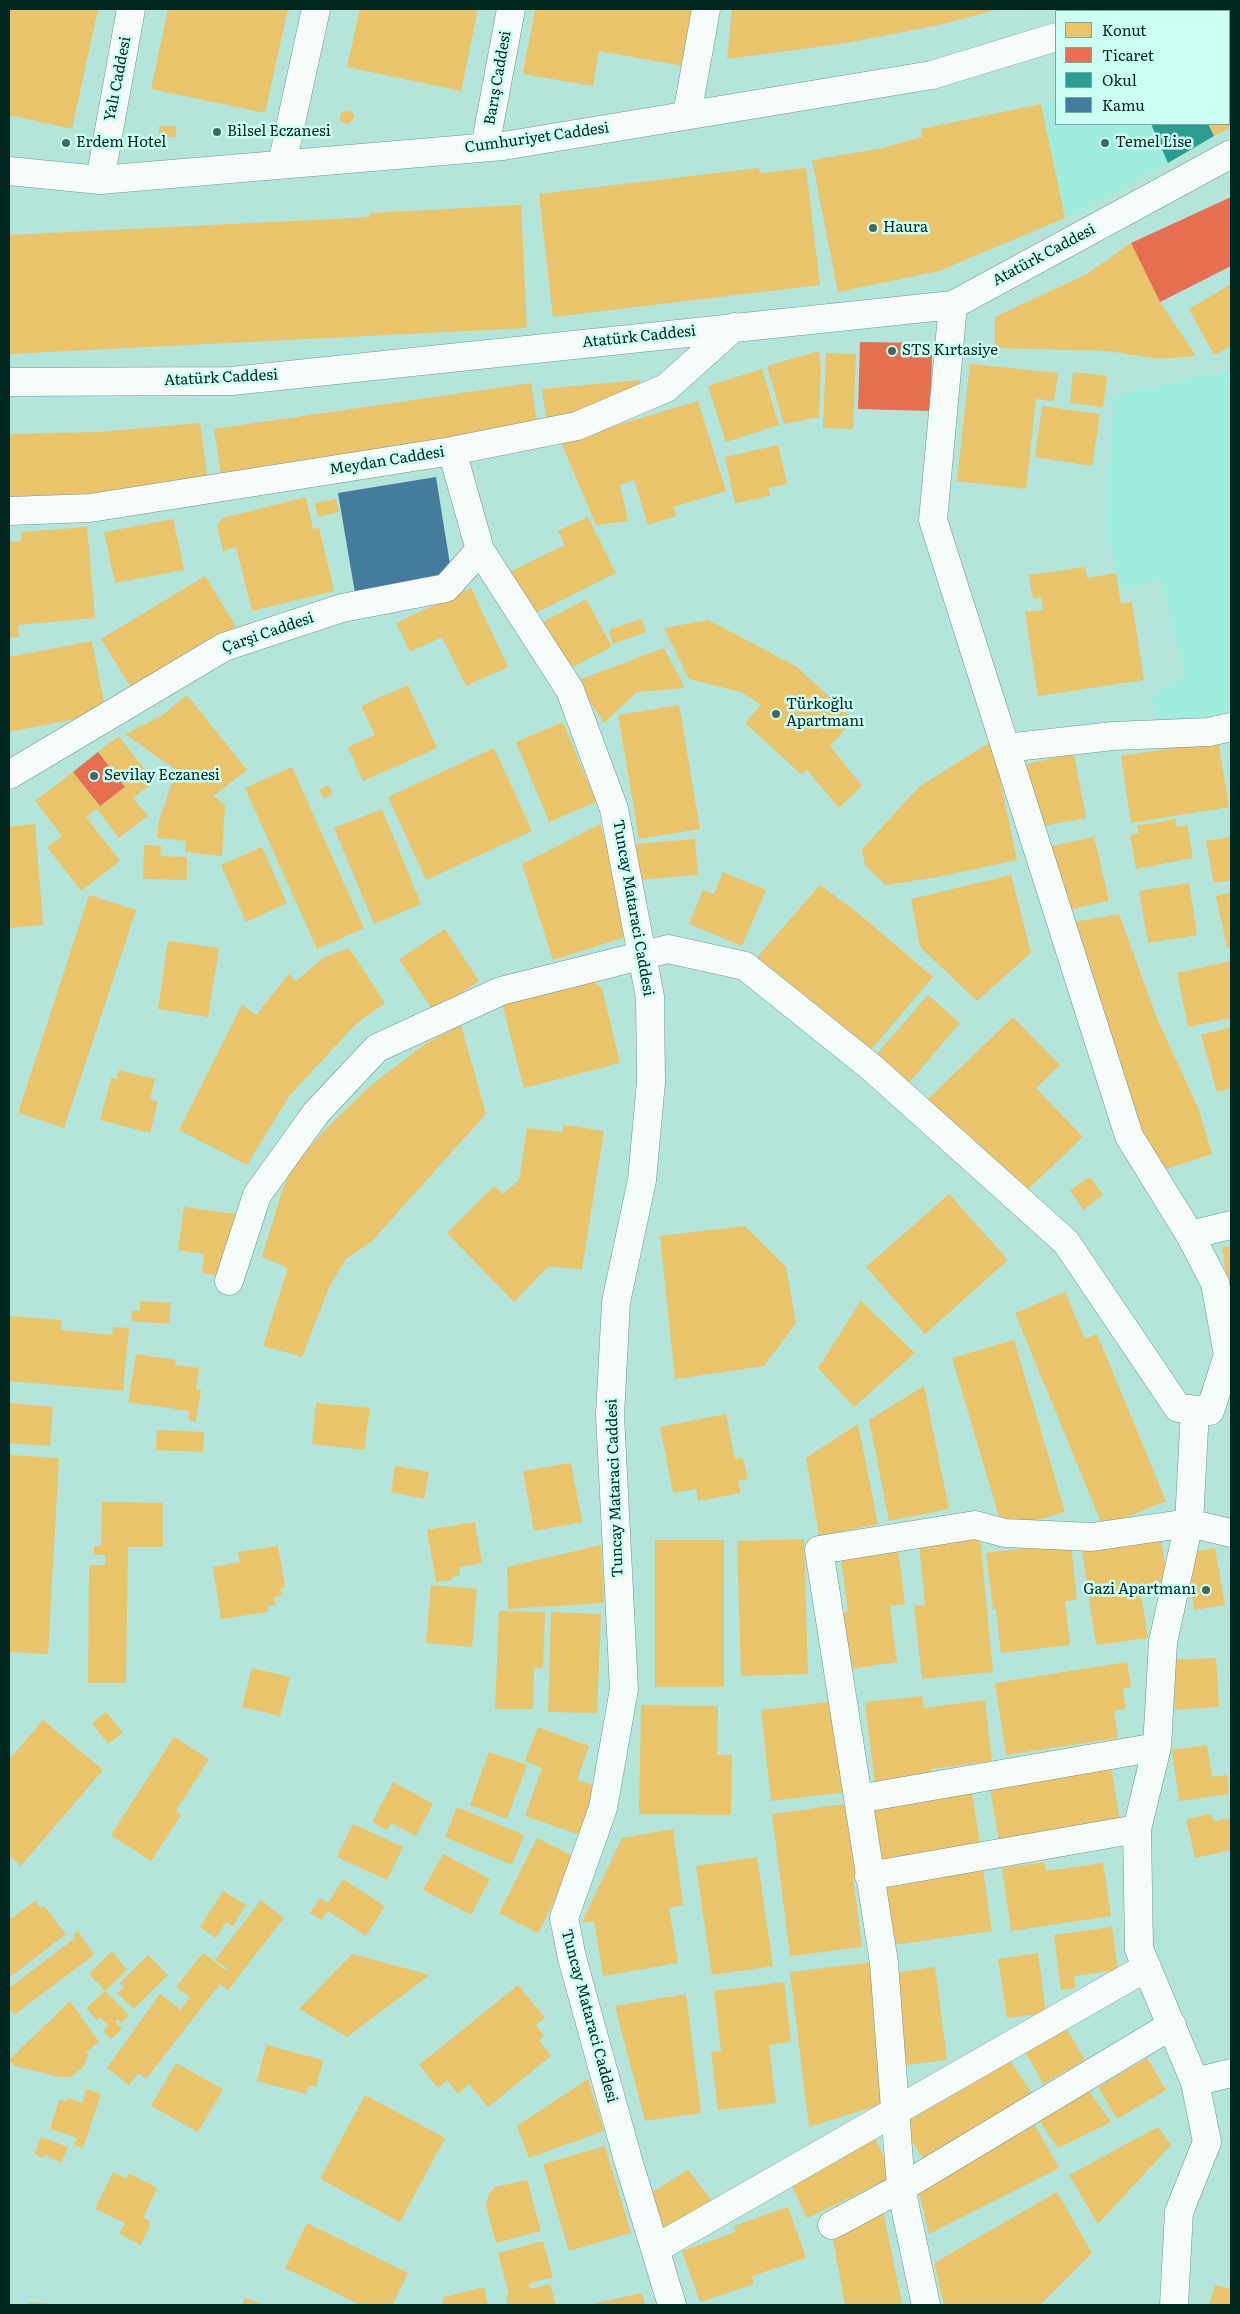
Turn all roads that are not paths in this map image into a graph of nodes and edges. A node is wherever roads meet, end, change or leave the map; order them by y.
1 (131, 9) edge
2 (316, 9) edge
3 (511, 9) edge
4 (706, 9) edge
5 (1055, 36) edge
6 (687, 115) junction
7 (486, 147) junction
8 (1231, 154) edge
9 (282, 164) junction
10 (9, 171) edge
11 (100, 180) junction
12 (952, 305) junction
13 (734, 327) junction
14 (9, 382) edge
15 (452, 451) junction
16 (9, 511) edge
17 (480, 550) junction
18 (1231, 727) edge
19 (1006, 748) junction
20 (9, 775) edge
21 (642, 954) junction
22 (1231, 1225) edge
23 (1190, 1235) junction
24 (229, 1281) dead end
25 (1212, 1412) edge
26 (1189, 1523) junction
27 (1231, 1533) edge
28 (1157, 1747) junction
29 (858, 1799) junction
30 (1137, 1829) junction
31 (869, 1876) junction
32 (1147, 1967) junction
33 (1172, 2025) junction
34 (1231, 2073) edge
35 (1195, 2082) junction
36 (895, 2110) junction
37 (901, 2188) junction
38 (832, 2225) dead end
39 (655, 2249) junction
40 (672, 2305) edge
41 (926, 2305) edge
42 (1174, 2305) edge

1 - 11 street, Yalı Caddesi
2 - 9 street
3 - 7 street, Barış Caddesi
4 - 6 street
5 - 6 street, Cumhuriyet Caddesi
6 - 7 street, Cumhuriyet Caddesi
7 - 9 street, Cumhuriyet Caddesi
8 - 12 street, Atatürk Caddesi
9 - 11 street, Cumhuriyet Caddesi
10 - 11 street, Cumhuriyet Caddesi
12 - 13 street, Atatürk Caddesi
12 - 19 street
13 - 14 street, Atatürk Caddesi
13 - 15 street, Meydan Caddesi
15 - 16 street, Meydan Caddesi
15 - 17 street, Tuncay Mataraci Caddesi
17 - 20 street, Çarşi Caddesi
17 - 21 street, Tuncay Mataraci Caddesi
18 - 19 street
19 - 23 street
21 - 24 street
21 - 25 street
21 - 39 street, Tuncay Mataraci Caddesi
22 - 23 street
23 - 25 street
25 - 26 street
26 - 27 street
26 - 28 street
26 - 29 street
28 - 29 street
28 - 30 street
29 - 31 street
30 - 31 street
30 - 32 street
31 - 36 street
32 - 33 street
32 - 36 street
33 - 35 street
33 - 37 street
34 - 35 street
35 - 42 street
36 - 37 street
36 - 39 street
37 - 38 street
37 - 41 street
39 - 40 street, Tuncay Mataraci Caddesi

